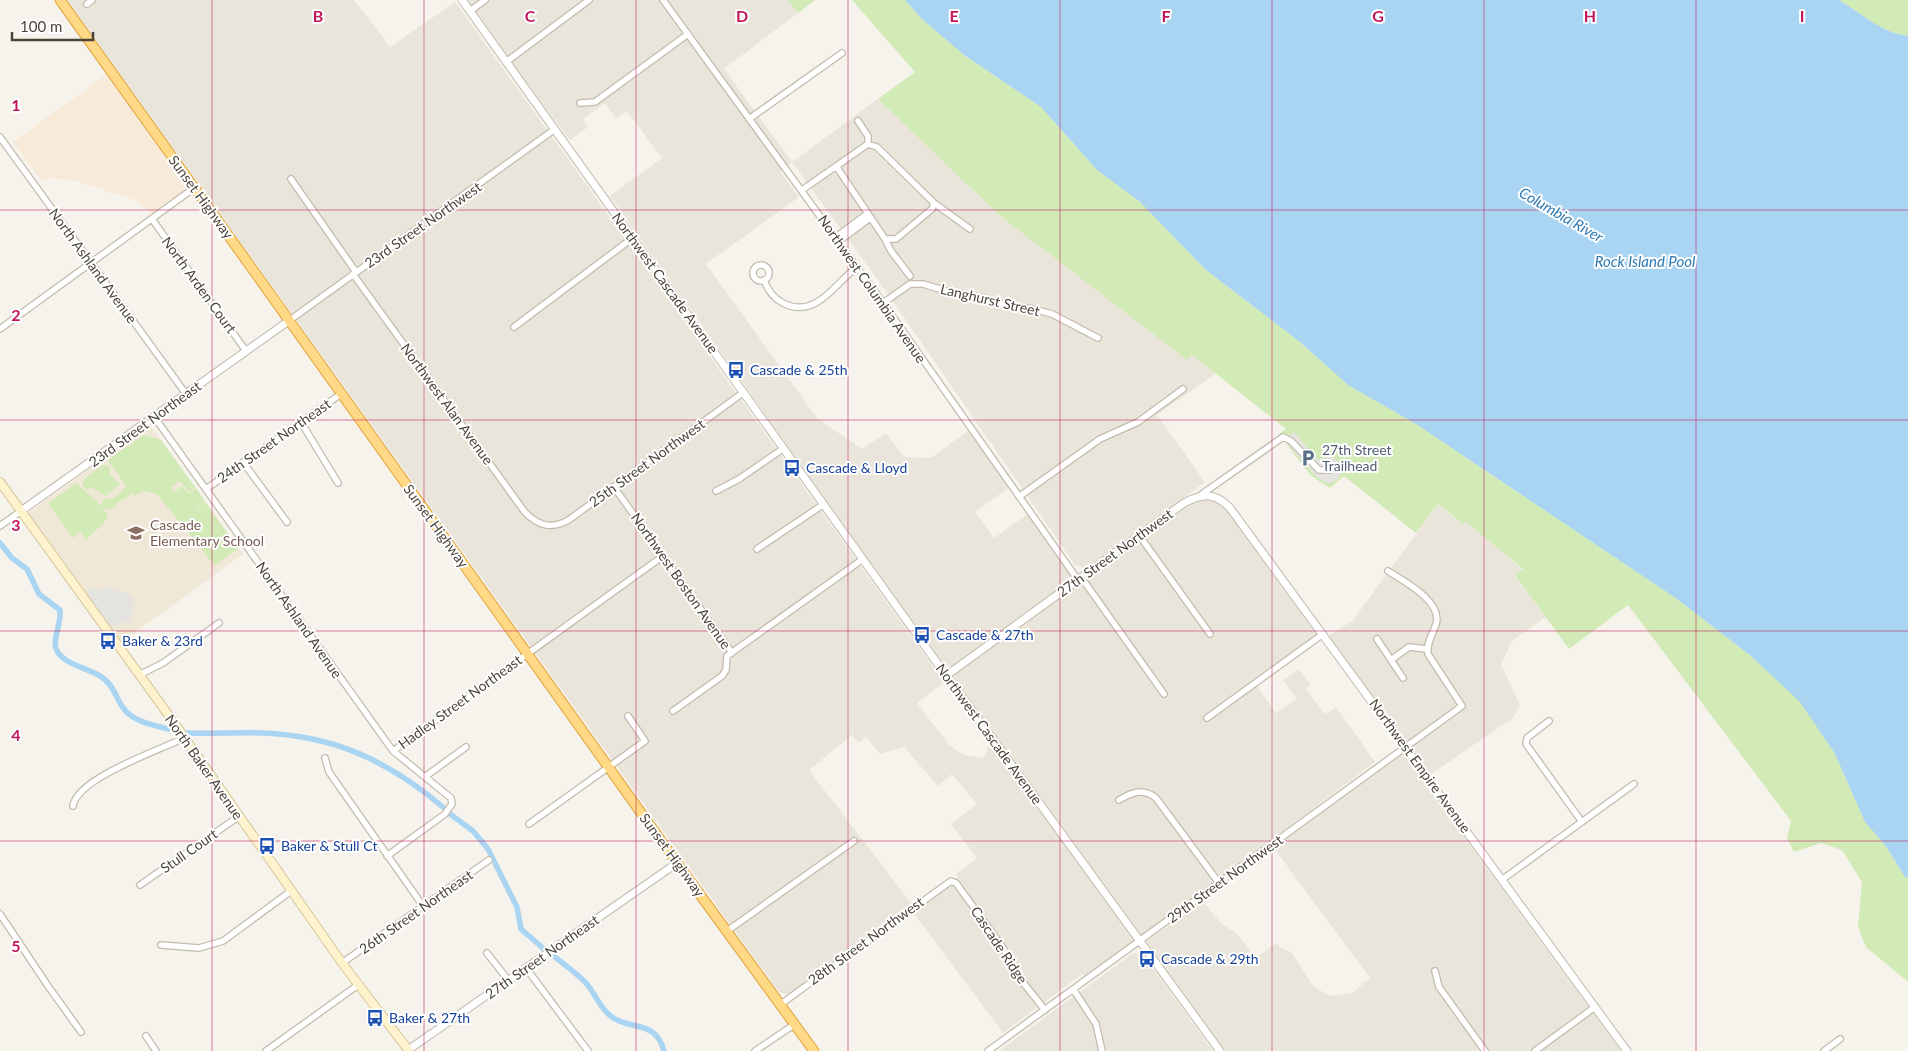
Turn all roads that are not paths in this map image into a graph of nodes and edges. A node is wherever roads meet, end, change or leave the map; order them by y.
1 (60, 0) edge
2 (92, 0) edge
3 (462, 0) edge
4 (485, 0) edge
5 (589, 0) edge
6 (663, 0) edge
7 (86, 4) dead end
8 (470, 11) junction
9 (688, 34) junction
10 (842, 53) dead end
11 (506, 62) junction
12 (580, 103) dead end
13 (749, 119) junction
14 (858, 122) dead end
15 (555, 129) junction
16 (0, 137) edge
17 (868, 144) junction
18 (836, 166) junction
19 (291, 179) dead end
20 (194, 188) junction
21 (802, 190) junction
22 (934, 203) junction
23 (869, 216) junction
24 (152, 219) junction
25 (970, 229) dead end
26 (634, 237) junction
27 (837, 239) junction
28 (885, 239) junction
29 (92, 263) junction
30 (857, 267) junction
31 (355, 273) junction
32 (910, 276) dead end
33 (764, 280) dead end
34 (883, 303) junction
35 (290, 320) junction
36 (514, 327) dead end
37 (0, 329) edge
38 (1098, 338) dead end
39 (246, 351) junction
40 (1183, 389) dead end
41 (744, 392) junction
42 (186, 394) junction
43 (341, 394) junction
44 (155, 418) junction
45 (301, 422) junction
46 (784, 448) junction
47 (243, 462) junction
48 (1329, 470) dead end
49 (0, 482) edge
50 (338, 483) dead end
51 (614, 486) junction
52 (206, 489) junction
53 (716, 491) dead end
54 (1202, 494) junction
55 (1020, 496) junction
56 (824, 504) junction
57 (21, 511) junction
58 (287, 522) dead end
59 (0, 526) edge
60 (547, 526) joint
61 (1139, 535) junction
62 (757, 549) dead end
63 (664, 556) junction
64 (863, 559) junction
65 (1388, 571) dead end
66 (1079, 579) junction
67 (219, 623) dead end
68 (1210, 634) dead end
69 (1323, 634) junction
70 (1377, 639) dead end
71 (1427, 648) junction
72 (732, 652) junction
73 (527, 653) junction
74 (1391, 660) junction
75 (139, 675) junction
76 (947, 675) junction
77 (1403, 678) dead end
78 (1164, 694) dead end
79 (673, 711) dead end
80 (628, 716) dead end
81 (1207, 718) dead end
82 (1549, 721) dead end
83 (184, 738) junction
84 (466, 747) dead end
85 (1406, 747) junction
86 (393, 751) junction
87 (325, 758) dead end
88 (609, 767) junction
89 (426, 776) junction
90 (1634, 784) dead end
91 (1119, 800) dead end
92 (74, 806) dead end
93 (238, 817) junction
94 (1582, 822) junction
95 (529, 824) dead end
96 (854, 841) dead end
97 (387, 856) junction
98 (489, 860) dead end
99 (677, 864) junction
100 (1503, 880) junction
101 (953, 881) joint
102 (1219, 883) junction
103 (140, 885) dead end
104 (290, 891) junction
105 (424, 906) junction
106 (0, 914) edge
107 (727, 931) junction
108 (1140, 941) junction
109 (161, 945) dead end
110 (487, 953) dead end
111 (342, 963) junction
112 (526, 968) junction
113 (1435, 971) dead end
114 (508, 980) junction
115 (358, 985) junction
116 (1073, 989) junction
117 (781, 1004) junction
118 (1595, 1007) junction
119 (1045, 1010) junction
120 (795, 1024) junction
121 (81, 1032) dead end
122 (146, 1036) dead end
123 (1840, 1039) dead end
124 (408, 1050) edge
125 (156, 1051) edge
126 (266, 1051) edge
127 (588, 1051) edge
128 (755, 1051) edge
129 (814, 1051) edge
130 (988, 1051) edge
131 (1102, 1051) edge
132 (1220, 1051) edge
133 (1486, 1051) edge
134 (1535, 1051) edge
135 (1627, 1051) edge
136 (1824, 1051) edge

1 - 20 highway, Sunset Highway
2 - 7 street
3 - 8 street, Northwest Cascade Avenue
4 - 8 street
5 - 11 street
6 - 9 street, Northwest Columbia Avenue
8 - 11 street, Northwest Cascade Avenue
9 - 12 street
9 - 13 street, Northwest Columbia Avenue
10 - 13 street
11 - 15 street, Northwest Cascade Avenue
13 - 21 street, Northwest Columbia Avenue
14 - 17 street
15 - 26 street, Northwest Cascade Avenue
15 - 31 street, 23rd Street Northwest
16 - 29 street, North Ashland Avenue
17 - 18 street
17 - 22 street
18 - 21 street
18 - 23 street
19 - 31 street, Northwest Alan Avenue
20 - 24 street
20 - 35 highway, Sunset Highway
21 - 27 street, Northwest Columbia Avenue
22 - 25 street
22 - 28 street
23 - 27 street
23 - 28 street
24 - 29 street
24 - 39 street, North Arden Court
26 - 36 street
26 - 41 street, Northwest Cascade Avenue
27 - 30 street, Northwest Columbia Avenue
28 - 32 street
29 - 37 street
29 - 42 street, North Ashland Avenue
30 - 33 street
30 - 34 street, Northwest Columbia Avenue
31 - 35 street, 23rd Street Northwest
31 - 60 street, Northwest Alan Avenue
34 - 38 street, Langhurst Street
34 - 55 street, Northwest Columbia Avenue
35 - 39 street, 23rd Street Northeast
35 - 43 highway, Sunset Highway
39 - 42 street, 23rd Street Northeast
40 - 55 street
41 - 46 street, Northwest Cascade Avenue
41 - 51 street, 25th Street Northwest
42 - 44 street, 23rd Street Northeast
43 - 45 street, 24th Street Northeast
43 - 73 highway, Sunset Highway
44 - 52 street, North Ashland Avenue
44 - 57 street, 23rd Street Northeast
45 - 47 street, 24th Street Northeast
45 - 50 street
46 - 53 street
46 - 56 street, Northwest Cascade Avenue
47 - 52 street, 24th Street Northeast
47 - 58 street
48 - 54 street, 27th Street Northwest
49 - 57 main road, North Baker Avenue
51 - 60 street, 25th Street Northwest
51 - 63 street, Northwest Boston Avenue
52 - 86 street, North Ashland Avenue
54 - 61 street, 27th Street Northwest
54 - 69 street, Northwest Empire Avenue
55 - 66 street, Northwest Columbia Avenue
56 - 62 street
56 - 64 street, Northwest Cascade Avenue
57 - 59 street, 23rd Street Northeast
57 - 75 main road, North Baker Avenue
61 - 66 street, 27th Street Northwest
61 - 68 street
63 - 72 street, Northwest Boston Avenue
63 - 73 street, Hadley Street Northeast
64 - 72 street
64 - 76 street, Northwest Cascade Avenue
65 - 71 street
66 - 76 street, 27th Street Northwest
66 - 78 street, Northwest Columbia Avenue
67 - 75 street
69 - 81 street
69 - 85 street, Northwest Empire Avenue
70 - 74 street
71 - 74 street
71 - 85 street, 29th Street Northwest
72 - 79 street, Northwest Boston Avenue
73 - 86 street, Hadley Street Northeast
73 - 88 highway, Sunset Highway
74 - 77 street
75 - 83 main road, North Baker Avenue
76 - 108 street, Northwest Cascade Avenue
80 - 88 street
82 - 94 street
83 - 92 street
83 - 93 main road, North Baker Avenue
84 - 89 street
85 - 100 street, Northwest Empire Avenue
85 - 102 street, 29th Street Northwest
86 - 89 street, North Ashland Avenue
87 - 97 street
88 - 95 street
88 - 99 highway, Sunset Highway
89 - 97 street, North Ashland Avenue
90 - 94 street
91 - 102 street
93 - 103 street, Stull Court
93 - 104 main road, North Baker Avenue
94 - 100 street
96 - 107 street
97 - 105 street
98 - 105 street, 26th Street Northeast
99 - 107 highway, Sunset Highway
99 - 112 street, 27th Street Northeast
100 - 118 street, Northwest Empire Avenue
101 - 117 street, 28th Street Northwest
101 - 119 street, Cascade Ridge
102 - 108 street, 29th Street Northwest
104 - 109 street
104 - 111 main road, North Baker Avenue
105 - 111 street, 26th Street Northeast
106 - 121 street
107 - 117 highway, Sunset Highway
108 - 116 street, 29th Street Northwest
108 - 132 street, Northwest Cascade Avenue
110 - 114 street
111 - 115 main road, North Baker Avenue
112 - 114 street, 27th Street Northeast
112 - 127 street
113 - 133 street
114 - 124 street, 27th Street Northeast
115 - 124 main road, North Baker Avenue
115 - 126 street
116 - 119 street, 29th Street Northwest
116 - 131 street
117 - 120 highway, Sunset Highway
118 - 134 street
118 - 135 street, Northwest Empire Avenue
119 - 130 street, 29th Street Northwest
120 - 128 street
120 - 129 highway, Sunset Highway
122 - 125 street
123 - 136 street

